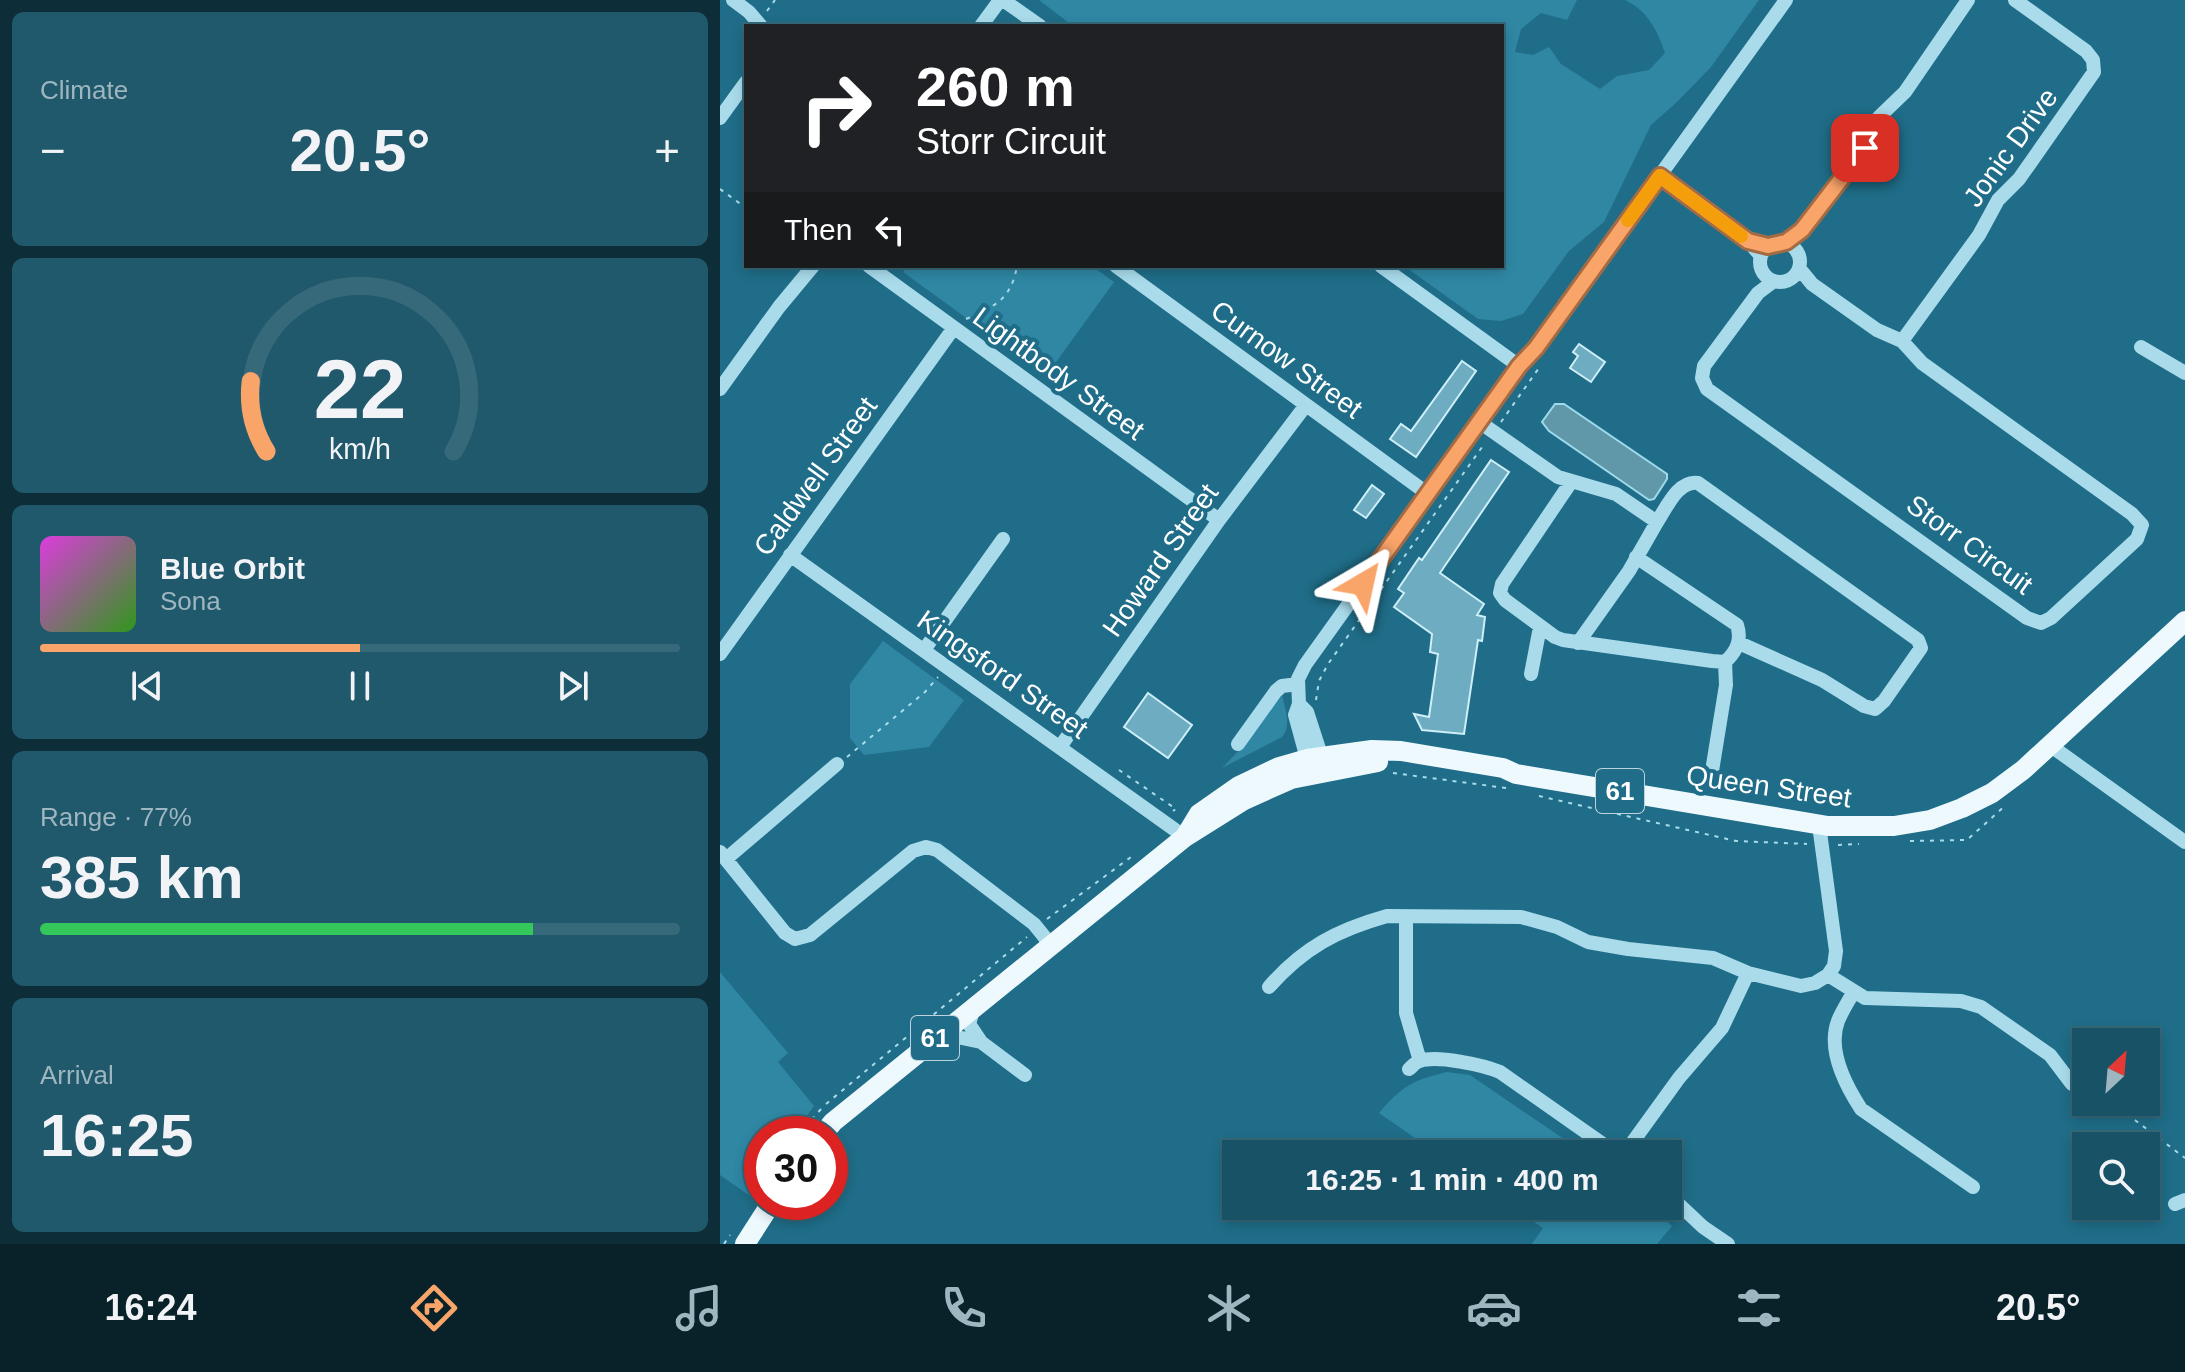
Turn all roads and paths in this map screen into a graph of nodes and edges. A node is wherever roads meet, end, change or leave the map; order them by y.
1 (733, 0) edge
2 (1001, 0) edge
3 (1786, 0) edge
4 (1968, 0) edge
5 (2015, 0) edge
6 (759, 24) edge
7 (983, 24) edge
8 (1037, 24) edge
9 (744, 85) edge
10 (720, 118) edge
11 (1660, 176) junction
12 (720, 189) edge
13 (744, 207) edge
14 (1791, 246) junction
15 (1764, 251) junction
16 (811, 268) edge
17 (872, 268) edge
18 (1016, 268) edge
19 (1119, 268) edge
20 (1384, 268) edge
21 (1796, 273) junction
22 (1769, 277) junction
23 (952, 328) junction
24 (1902, 341) junction
25 (2141, 347) dead end
26 (1519, 366) junction
27 (2185, 373) edge
28 (720, 389) edge
29 (1306, 405) junction
30 (1478, 421) junction
31 (1571, 482) junction
32 (1428, 494) junction
33 (1219, 520) junction
34 (1657, 522) junction
35 (1003, 539) dead end
36 (790, 555) junction
37 (1636, 557) junction
38 (2185, 621) edge
39 (1540, 627) junction
40 (1578, 643) junction
41 (1739, 643) junction
42 (924, 650) junction
43 (720, 654) edge
44 (1725, 662) junction
45 (946, 666) junction
46 (1531, 674) dead end
47 (1298, 684) junction
48 (925, 692) junction
49 (928, 696) dead end
50 (1238, 744) dead end
51 (2051, 746) junction
52 (1060, 747) junction
53 (1315, 763) junction
54 (837, 764) joint
55 (1119, 770) dead end
56 (1712, 771) dead end
57 (1387, 772) dead end
58 (1511, 781) junction
59 (1533, 795) dead end
60 (2009, 802) dead end
61 (1163, 821) junction
62 (1185, 837) junction
63 (1825, 840) junction
64 (1910, 841) dead end
65 (2185, 842) edge
66 (1859, 844) dead end
67 (1140, 853) dead end
68 (723, 856) edge
69 (1406, 917) junction
70 (1037, 928) junction
71 (1051, 945) junction
72 (1748, 973) junction
73 (1828, 975) junction
74 (1269, 987) dead end
75 (1853, 993) junction
76 (974, 1007) junction
77 (934, 1039) junction
78 (981, 1042) junction
79 (2066, 1056) dead end
80 (2072, 1059) edge
81 (1025, 1075) dead end
82 (2072, 1084) dead end
83 (812, 1116) edge
84 (840, 1116) edge
85 (2130, 1116) edge
86 (1597, 1140) edge
87 (1634, 1140) edge
88 (2185, 1158) edge
89 (1973, 1187) dead end
90 (1682, 1207) edge
91 (760, 1220) edge
92 (745, 1244) edge
93 (1728, 1244) edge

1 - 6 street
2 - 7 street
2 - 8 street
3 - 11 street
4 - 14 street
5 - 24 street, Jonic Drive
9 - 10 street
11 - 15 street
11 - 26 street
12 - 13 path
14 - 15 street
14 - 21 street
15 - 22 street
16 - 28 street
17 - 23 street, Lightbody Street
18 - 23 path
19 - 29 street, Curnow Street
20 - 26 street
21 - 22 street
21 - 24 street, Storr Circuit
22 - 24 street, Storr Circuit
23 - 33 street, Lightbody Street
23 - 36 street, Caldwell Street
25 - 27 street
26 - 30 street
29 - 32 street, Curnow Street
29 - 33 street, Howard Street
30 - 31 street
30 - 32 street
31 - 34 street
31 - 39 street
32 - 47 street
33 - 52 street, Howard Street
34 - 37 street
34 - 41 street
35 - 42 street
36 - 42 street, Kingsford Street
36 - 43 street, Caldwell Street
37 - 40 street
37 - 41 street
38 - 51 main road, Queen Street / 61
39 - 40 street
39 - 46 street
40 - 44 street
41 - 44 street
42 - 45 street, Kingsford Street
44 - 56 street
45 - 48 path
45 - 52 street, Kingsford Street
47 - 50 street
47 - 53 street
48 - 49 path
48 - 54 path
51 - 63 main road, Queen Street / 61
51 - 65 street
52 - 61 street, Kingsford Street
53 - 58 main road, Queen Street / 61
53 - 62 main road, Queen Street / 61
54 - 68 street
55 - 61 path
57 - 58 path
58 - 63 main road, Queen Street / 61
59 - 63 path
60 - 64 path
61 - 62 street, Kingsford Street
62 - 71 main road, Queen Street / 61
63 - 66 path
63 - 73 street
67 - 70 path
68 - 70 street
69 - 72 street
69 - 74 street
69 - 86 street
70 - 71 street
70 - 83 path
71 - 76 main road, 61
72 - 73 street
72 - 87 street
73 - 75 street
75 - 82 street
75 - 89 street
76 - 77 main road, 61
76 - 78 street
77 - 78 street
77 - 84 main road, 61
78 - 81 street
79 - 80 path
85 - 88 path
90 - 93 street
91 - 92 main road

